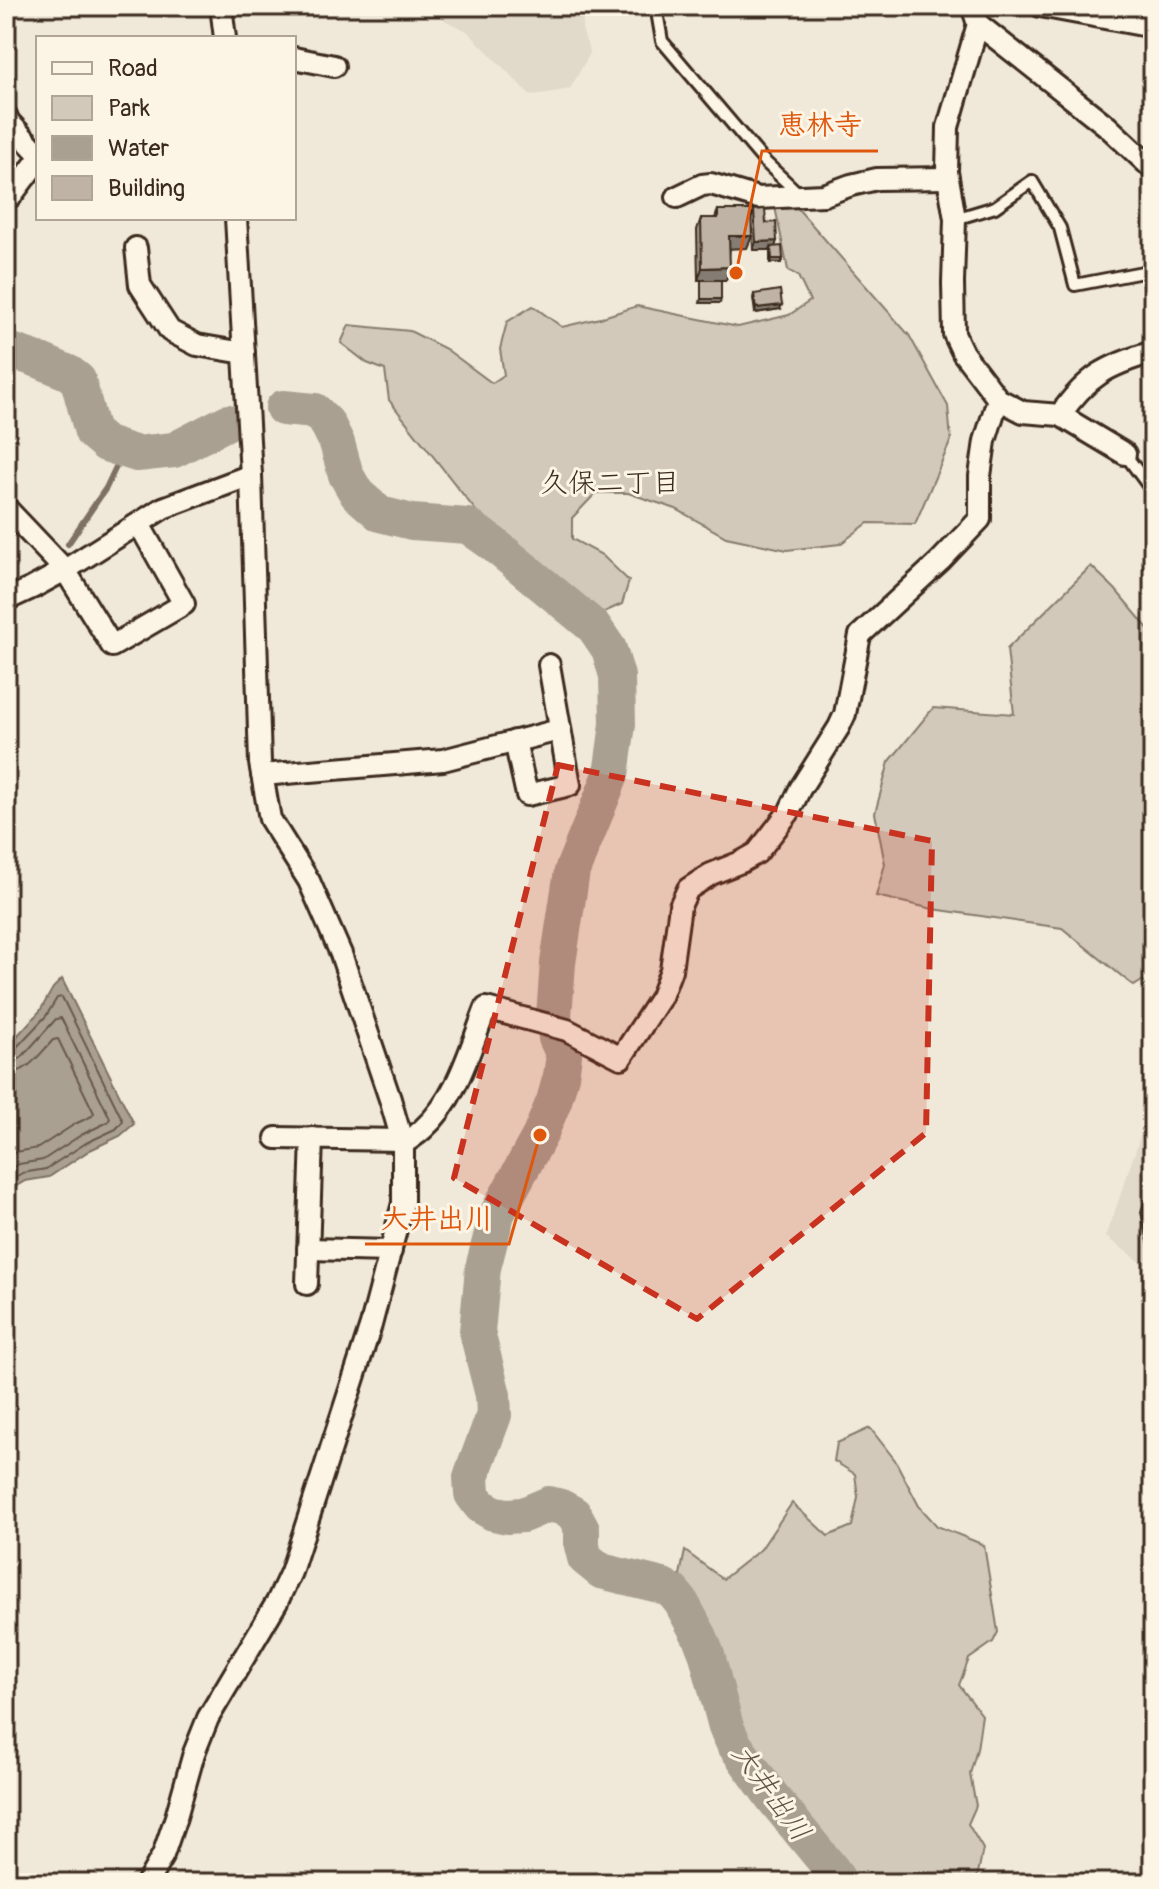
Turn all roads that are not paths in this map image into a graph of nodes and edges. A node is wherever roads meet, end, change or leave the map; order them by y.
1 (221, 6) edge
2 (656, 6) edge
3 (1040, 6) edge
4 (975, 15) edge
5 (1153, 27) edge
6 (225, 36) edge
7 (296, 58) edge
8 (334, 66) dead end
9 (6, 115) edge
10 (36, 151) edge
11 (36, 163) edge
12 (1153, 169) edge
13 (948, 178) junction
14 (11, 196) dead end
15 (677, 197) dead end
16 (802, 197) junction
17 (955, 219) junction
18 (236, 220) edge
19 (136, 248) dead end
20 (1153, 270) edge
21 (1153, 352) edge
22 (244, 353) junction
23 (998, 399) junction
24 (1060, 415) junction
25 (1125, 454) joint
26 (251, 475) junction
27 (1153, 492) edge
28 (6, 512) edge
29 (139, 524) junction
30 (65, 570) junction
31 (6, 600) edge
32 (549, 665) dead end
33 (559, 730) junction
34 (515, 741) junction
35 (262, 775) junction
36 (276, 1138) dead end
37 (312, 1138) junction
38 (402, 1142) junction
39 (308, 1249) junction
40 (391, 1251) junction
41 (307, 1284) dead end
42 (147, 1883) edge

1 - 6 street
2 - 16 lane
3 - 5 street
4 - 12 street
4 - 13 street
7 - 8 street
9 - 10 street
11 - 14 street
13 - 16 street
13 - 17 street
15 - 16 street
17 - 20 lane
17 - 23 street
18 - 22 street
19 - 22 street
21 - 24 street
22 - 26 street
23 - 24 street
23 - 38 street
24 - 25 street
25 - 27 lane
26 - 29 street
26 - 35 street
28 - 30 street
29 - 30 street
29 - 30 street
30 - 31 street
32 - 33 street
33 - 34 street
33 - 34 street
34 - 35 street
35 - 38 street
36 - 37 street
37 - 38 street
37 - 39 street
38 - 40 street
39 - 40 street
39 - 41 street
40 - 42 street

